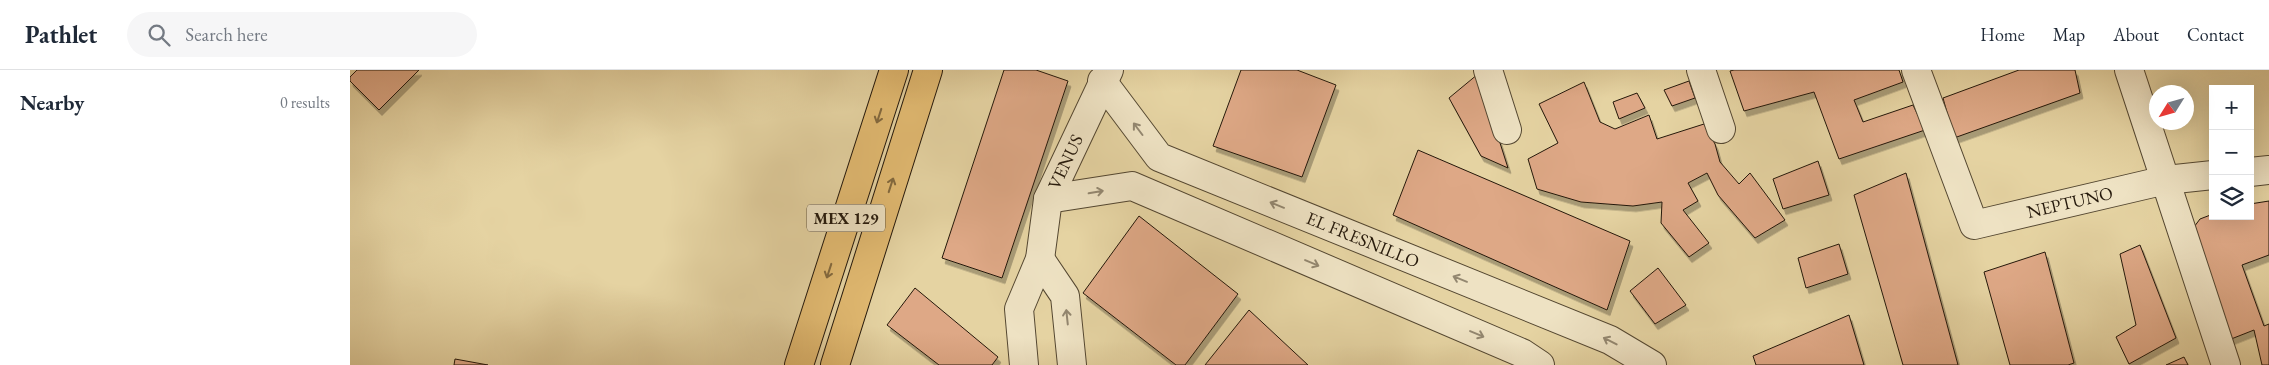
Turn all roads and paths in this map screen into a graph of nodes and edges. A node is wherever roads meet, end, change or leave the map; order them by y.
1 (894, 70) edge
2 (928, 70) edge
3 (1488, 70) edge
4 (1702, 70) edge
5 (1916, 70) edge
6 (2129, 70) edge
7 (1105, 76) edge
8 (1721, 129) dead end
9 (1507, 130) dead end
10 (1155, 152) junction
11 (2269, 170) edge
12 (2254, 172) edge
13 (2209, 175) edge
14 (2166, 180) junction
15 (1132, 186) junction
16 (1048, 199) junction
17 (1040, 259) junction
18 (798, 365) edge
19 (835, 365) edge
20 (1024, 365) edge
21 (1072, 365) edge
22 (1540, 365) edge
23 (1652, 365) edge
24 (2226, 365) edge

1 -> 18 main road, MEX 129
19 -> 2 main road, MEX 129
3 - 9 street
4 - 8 street
5 - 14 street, NEPTUNO
6 - 14 street
10 -> 7 street, EL FRESNILLO
7 - 16 street, VENUS
10 - 15 street
23 -> 10 street, EL FRESNILLO
11 - 12 street
13 - 14 street, NEPTUNO
14 - 24 street
16 -> 15 street
15 -> 22 street
16 - 17 street, VENUS
17 - 20 street, VENUS
21 -> 17 street

